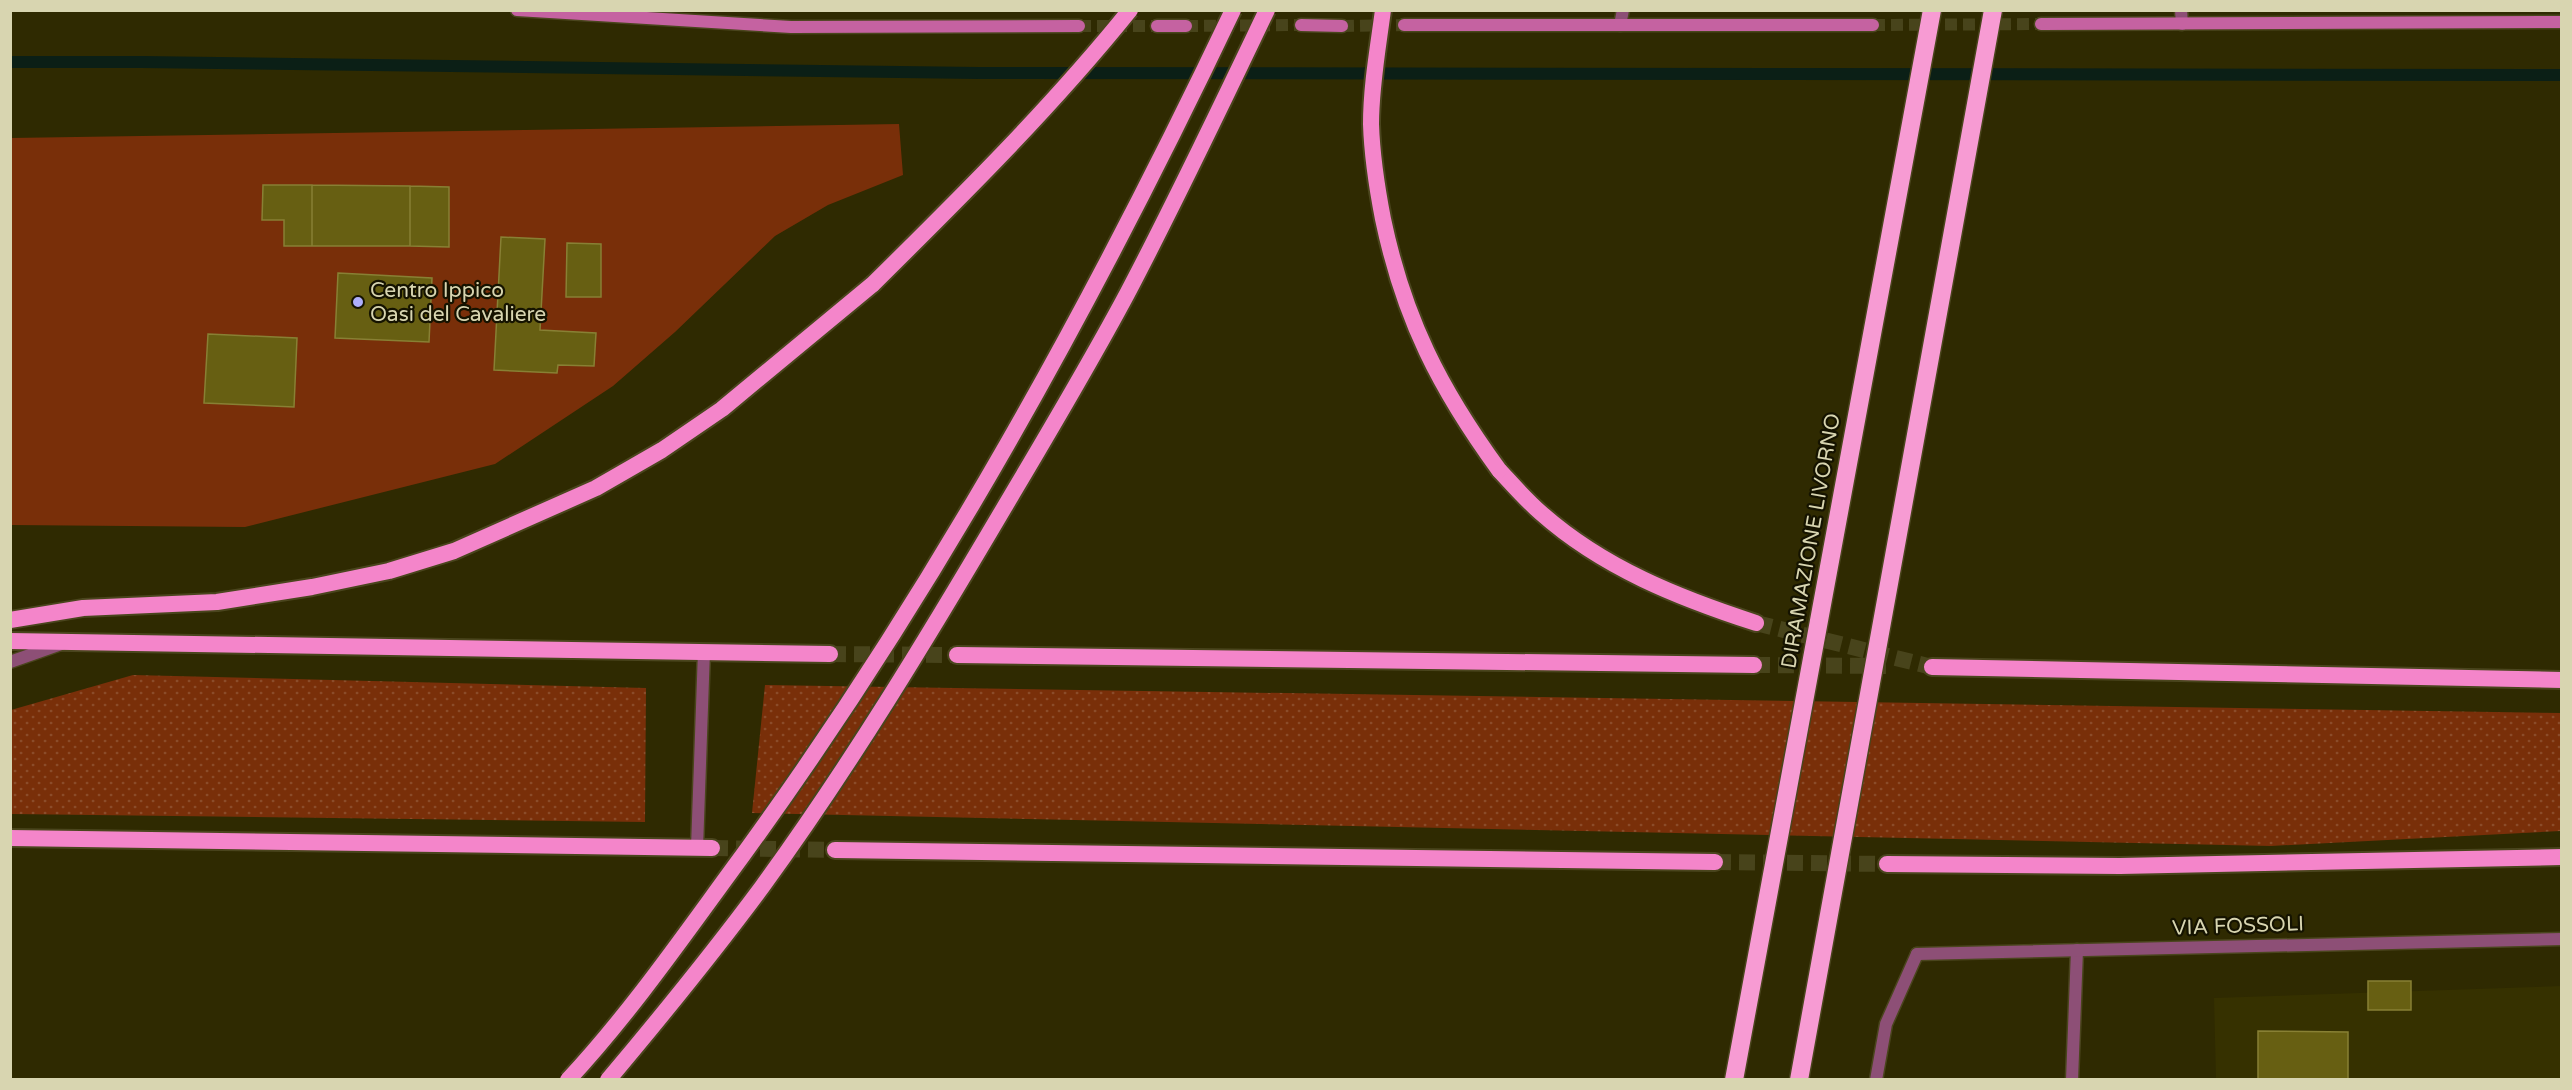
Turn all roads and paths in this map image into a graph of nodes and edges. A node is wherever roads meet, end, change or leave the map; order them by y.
1 (517, 10) edge
2 (1130, 10) edge
3 (1233, 10) edge
4 (1267, 10) edge
5 (1383, 10) edge
6 (1623, 10) edge
7 (1932, 10) edge
8 (1993, 10) edge
9 (2181, 10) edge
10 (2562, 22) edge
11 (2041, 24) tunnel mouth
12 (2182, 24) junction
13 (1404, 25) tunnel mouth
14 (1620, 25) junction
15 (1873, 25) tunnel mouth
16 (1079, 26) tunnel mouth
17 (1157, 26) tunnel mouth
18 (1186, 26) tunnel mouth
19 (1301, 26) tunnel mouth
20 (1342, 26) tunnel mouth
21 (10, 620) edge
22 (1756, 623) tunnel mouth
23 (10, 641) edge
24 (68, 642) junction
25 (704, 651) junction
26 (831, 654) tunnel mouth
27 (957, 655) tunnel mouth
28 (10, 662) edge
29 (1754, 665) tunnel mouth
30 (1932, 667) tunnel mouth
31 (2562, 680) edge
32 (10, 838) edge
33 (705, 848) joint
34 (835, 850) tunnel mouth
35 (2562, 857) edge
36 (1715, 862) tunnel mouth
37 (1887, 864) tunnel mouth
38 (2562, 939) edge
39 (2077, 950) junction
40 (568, 1080) edge
41 (608, 1080) edge
42 (1734, 1080) edge
43 (1799, 1080) edge
44 (1876, 1080) edge
45 (2072, 1080) edge

1 - 16 main road
2 - 21 highway, bridge
3 - 40 highway, bridge
4 - 41 highway, bridge
5 - 22 highway, bridge
6 - 14 street
7 - 42 highway, DIRAMAZIONE LIVORNO, bridge
8 - 43 highway, bridge
9 - 12 street
10 - 12 main road
11 - 12 main road
13 - 14 main road
14 - 15 main road
17 - 18 main road
19 - 20 main road
23 - 24 highway
24 - 25 highway
24 - 28 street
25 - 26 highway
25 - 33 street
27 - 29 highway
30 - 31 highway
32 - 33 highway
34 - 36 highway
35 - 37 highway
38 - 39 street, VIA FOSSOLI
39 - 44 street, VIA FOSSOLI
39 - 45 street

